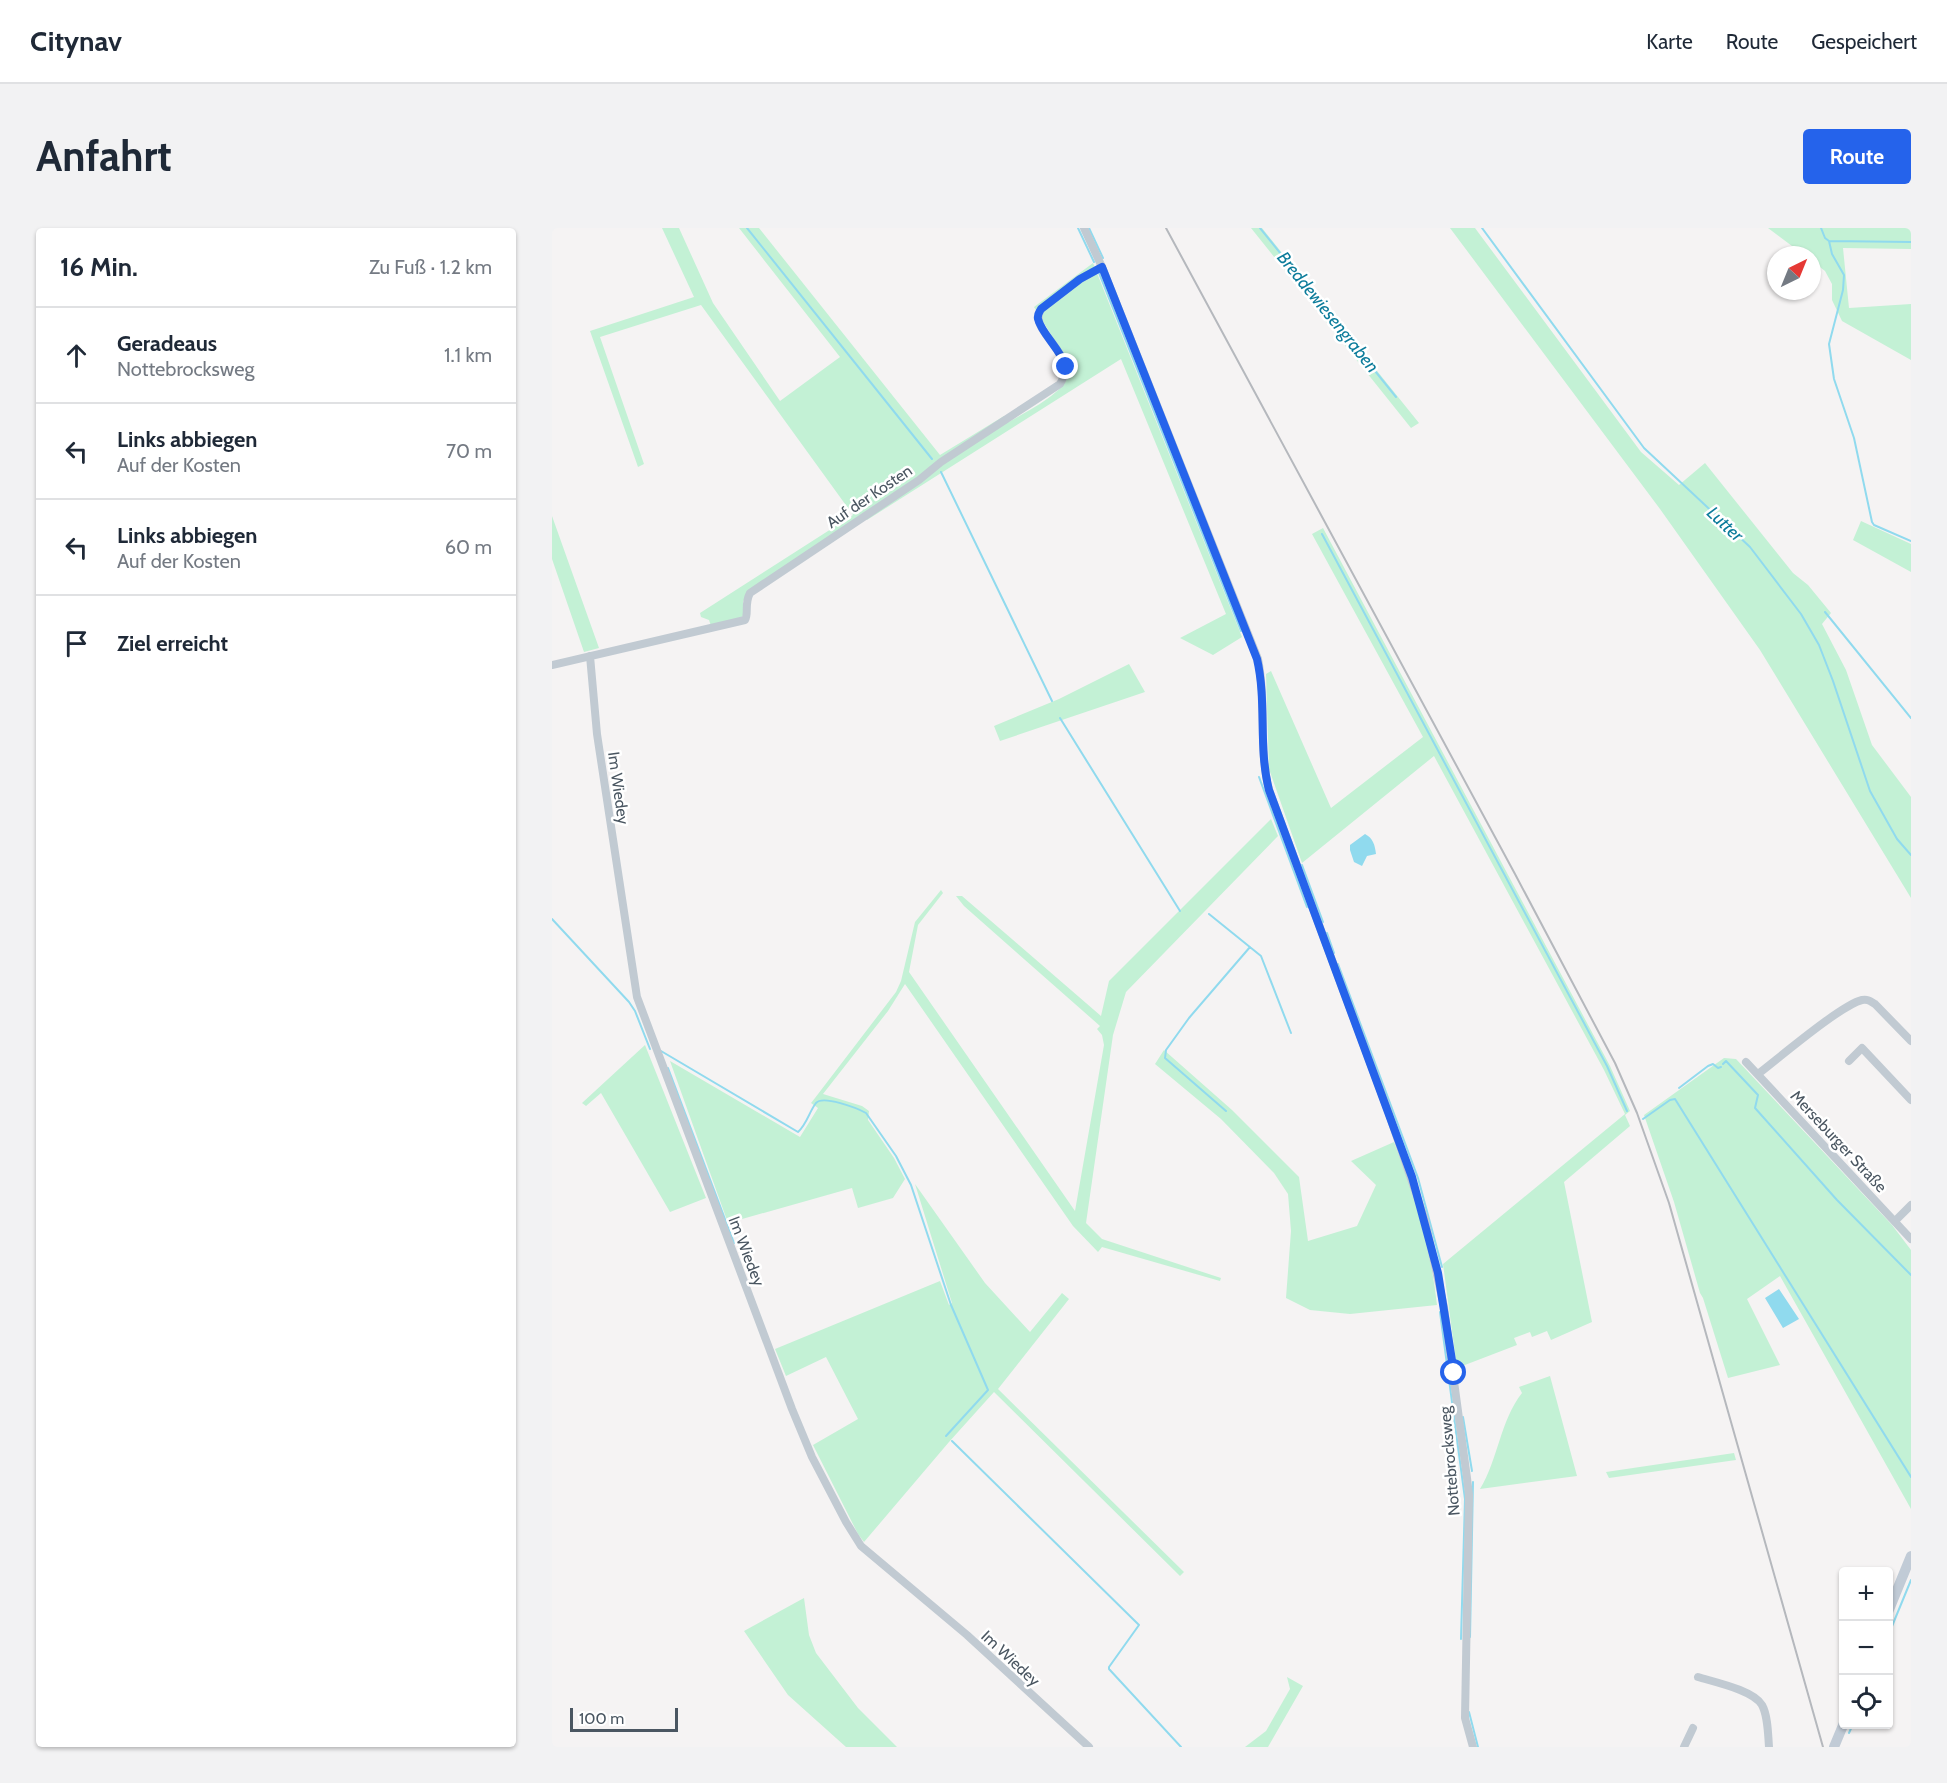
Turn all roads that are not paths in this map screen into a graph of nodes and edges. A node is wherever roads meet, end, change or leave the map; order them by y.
1 (1084, 228) edge
2 (1102, 267) junction
3 (590, 656) junction
4 (552, 664) edge
5 (1911, 1041) edge
6 (1849, 1061) dead end
7 (1746, 1062) dead end
8 (1758, 1074) junction
9 (1911, 1100) edge
10 (1911, 1205) edge
11 (1895, 1221) junction
12 (1911, 1239) edge
13 (1911, 1556) edge
14 (1893, 1600) edge
15 (1698, 1677) dead end
16 (1693, 1728) dead end
17 (1841, 1729) edge
18 (1089, 1747) edge
19 (1473, 1747) edge
20 (1684, 1747) edge
21 (1768, 1747) edge
22 (1833, 1747) edge

1 - 2 street, Nottebrocksweg
2 - 3 street, Auf der Kosten
2 - 19 street, Nottebrocksweg
3 - 4 street, Auf der Kosten
3 - 18 street, Im Wiedey
5 - 8 street
6 - 9 street
7 - 8 street, Merseburger Straße
8 - 11 street, Merseburger Straße
10 - 11 street
11 - 12 street, Merseburger Straße
13 - 14 main road
15 - 21 street
16 - 20 street
17 - 22 main road

